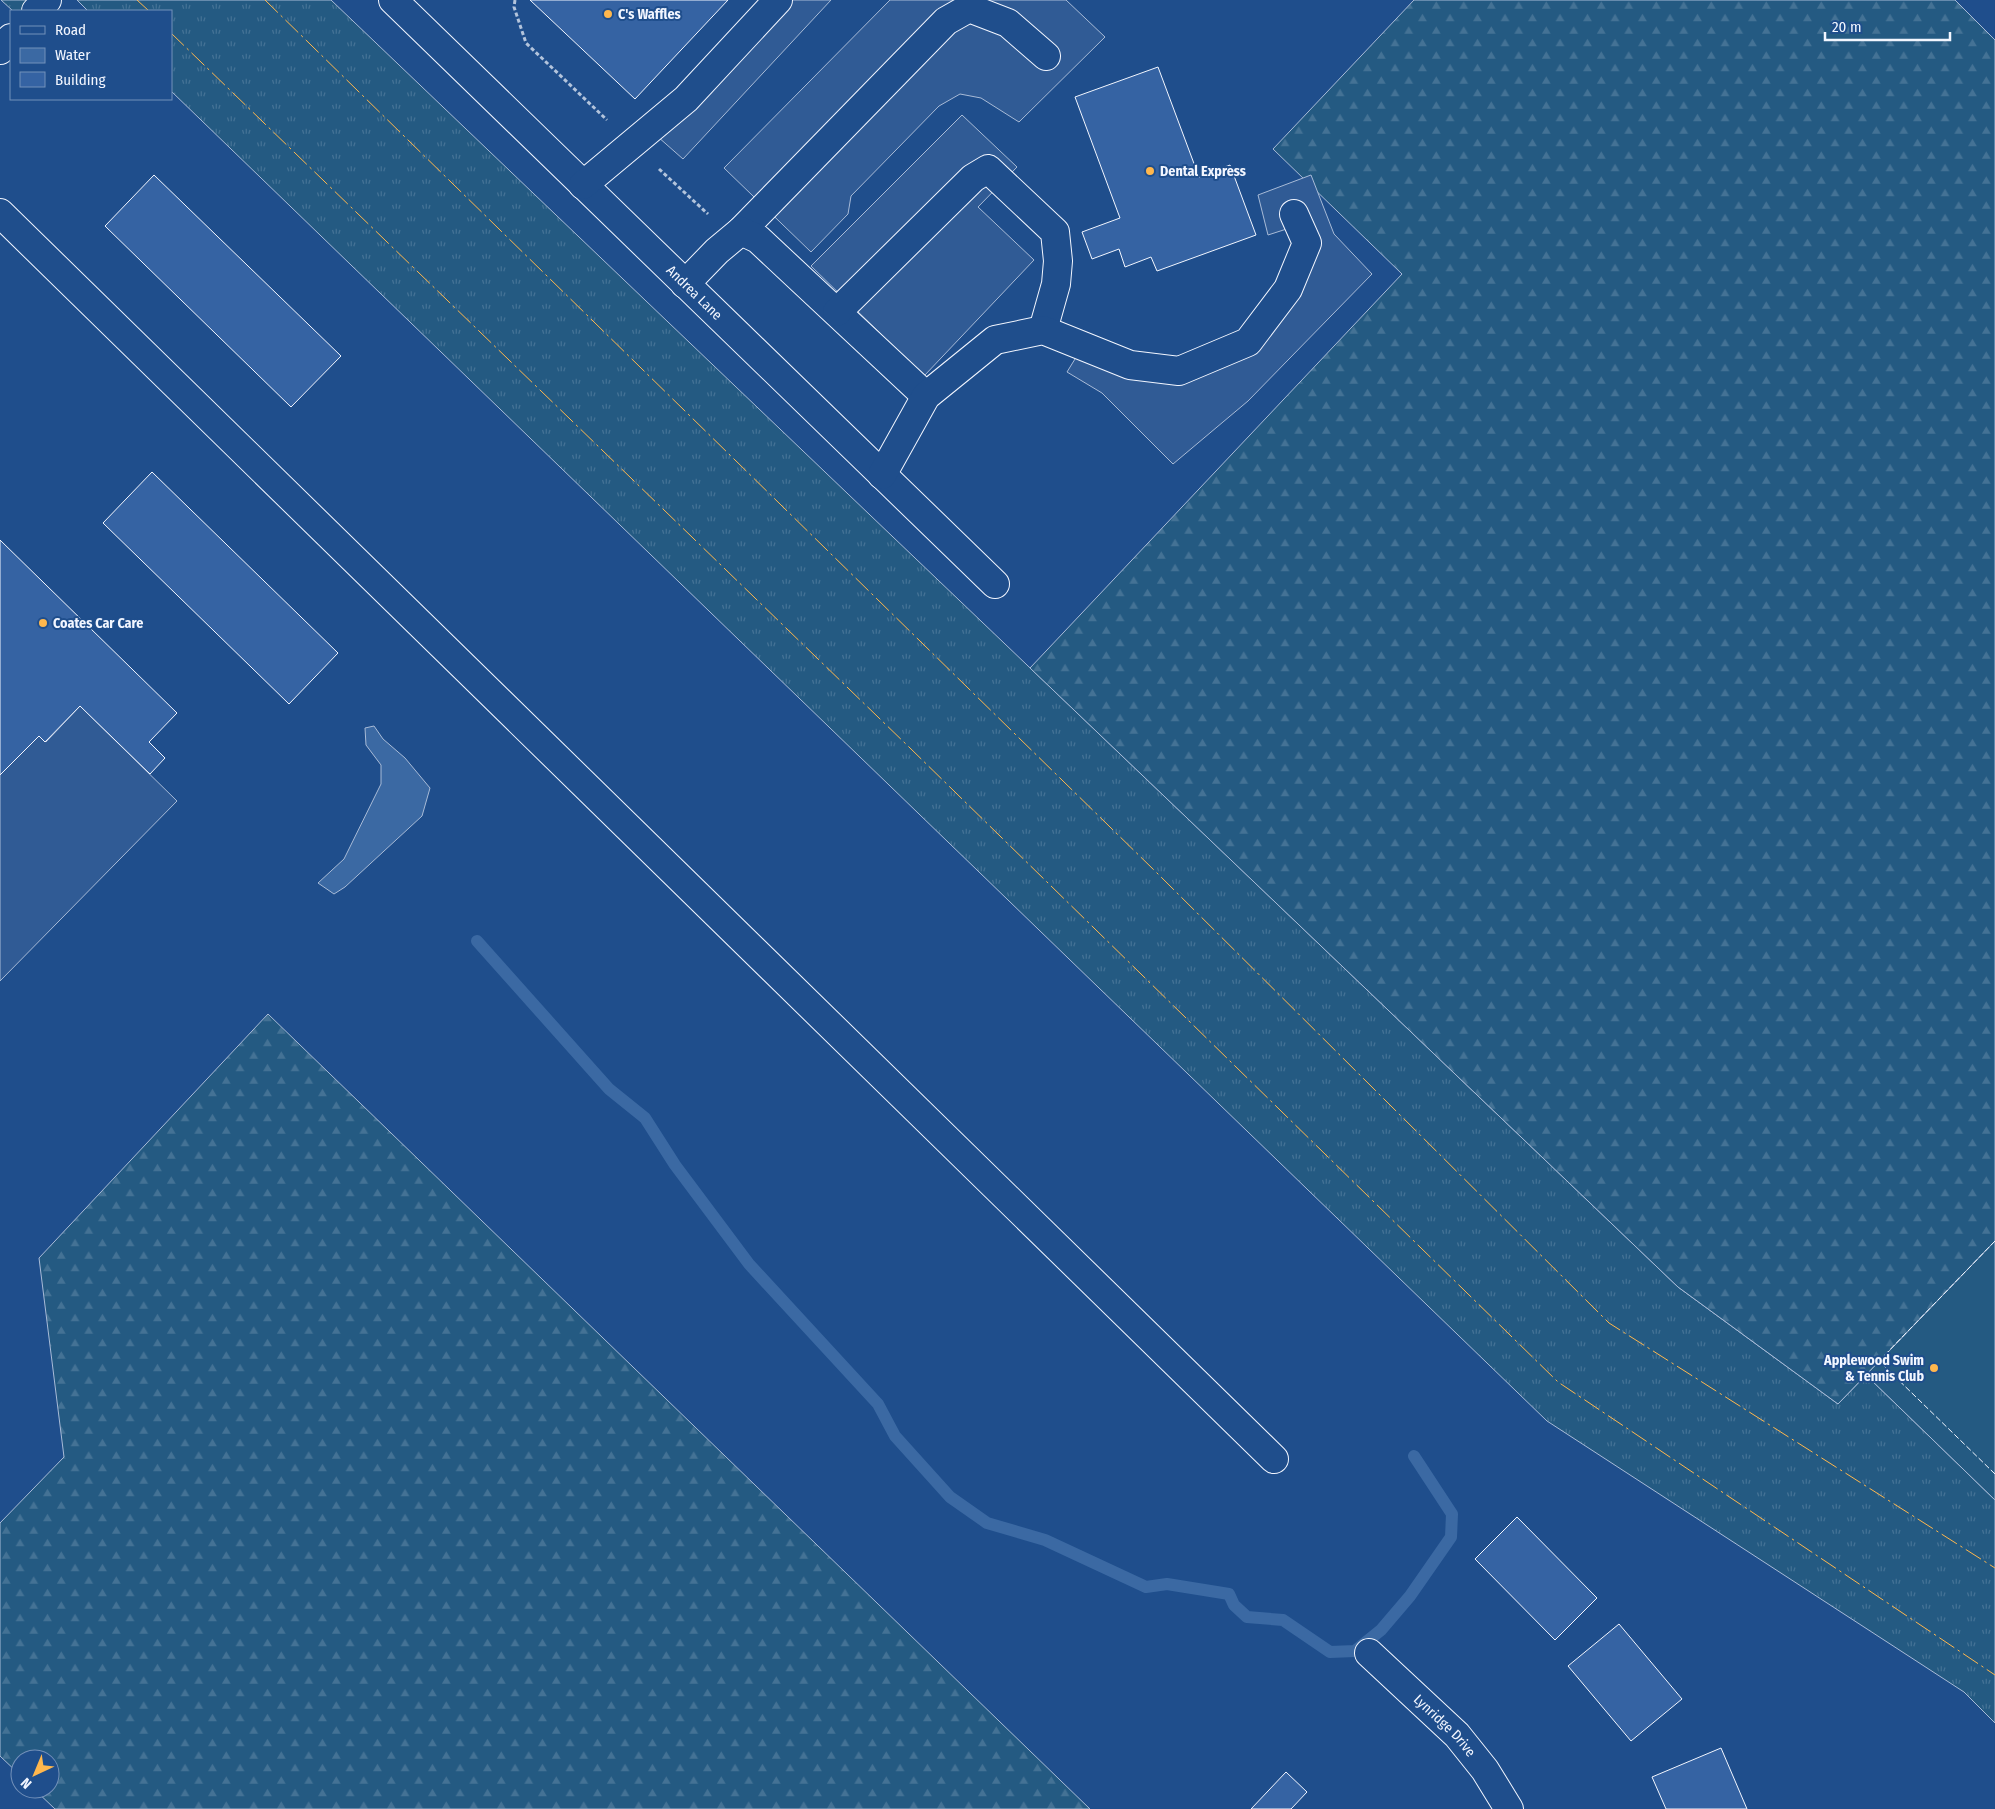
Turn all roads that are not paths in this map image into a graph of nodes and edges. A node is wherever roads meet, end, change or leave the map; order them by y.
1 (47, 0) edge
2 (778, 0) edge
3 (401, 3) edge
4 (37, 10) edge
5 (10, 39) edge
6 (0, 50) edge
7 (1046, 56) dead end
8 (583, 185) junction
9 (0, 213) edge
10 (1294, 214) dead end
11 (741, 231) junction
12 (685, 284) junction
13 (837, 312) junction
14 (1043, 330) junction
15 (926, 396) junction
16 (882, 476) junction
17 (995, 584) dead end
18 (1274, 1459) dead end
19 (1369, 1653) dead end
20 (1509, 1809) edge

1 - 4 street
2 - 8 street
3 - 8 street, Andrea Lane
5 - 6 street
7 - 11 street
8 - 12 street, Andrea Lane
9 - 18 street
10 - 14 street
11 - 12 street
11 - 13 street
12 - 16 street, Andrea Lane
13 - 14 street
13 - 15 street
14 - 15 street
15 - 16 street
16 - 17 street, Andrea Lane
19 - 20 street, Lynridge Drive

